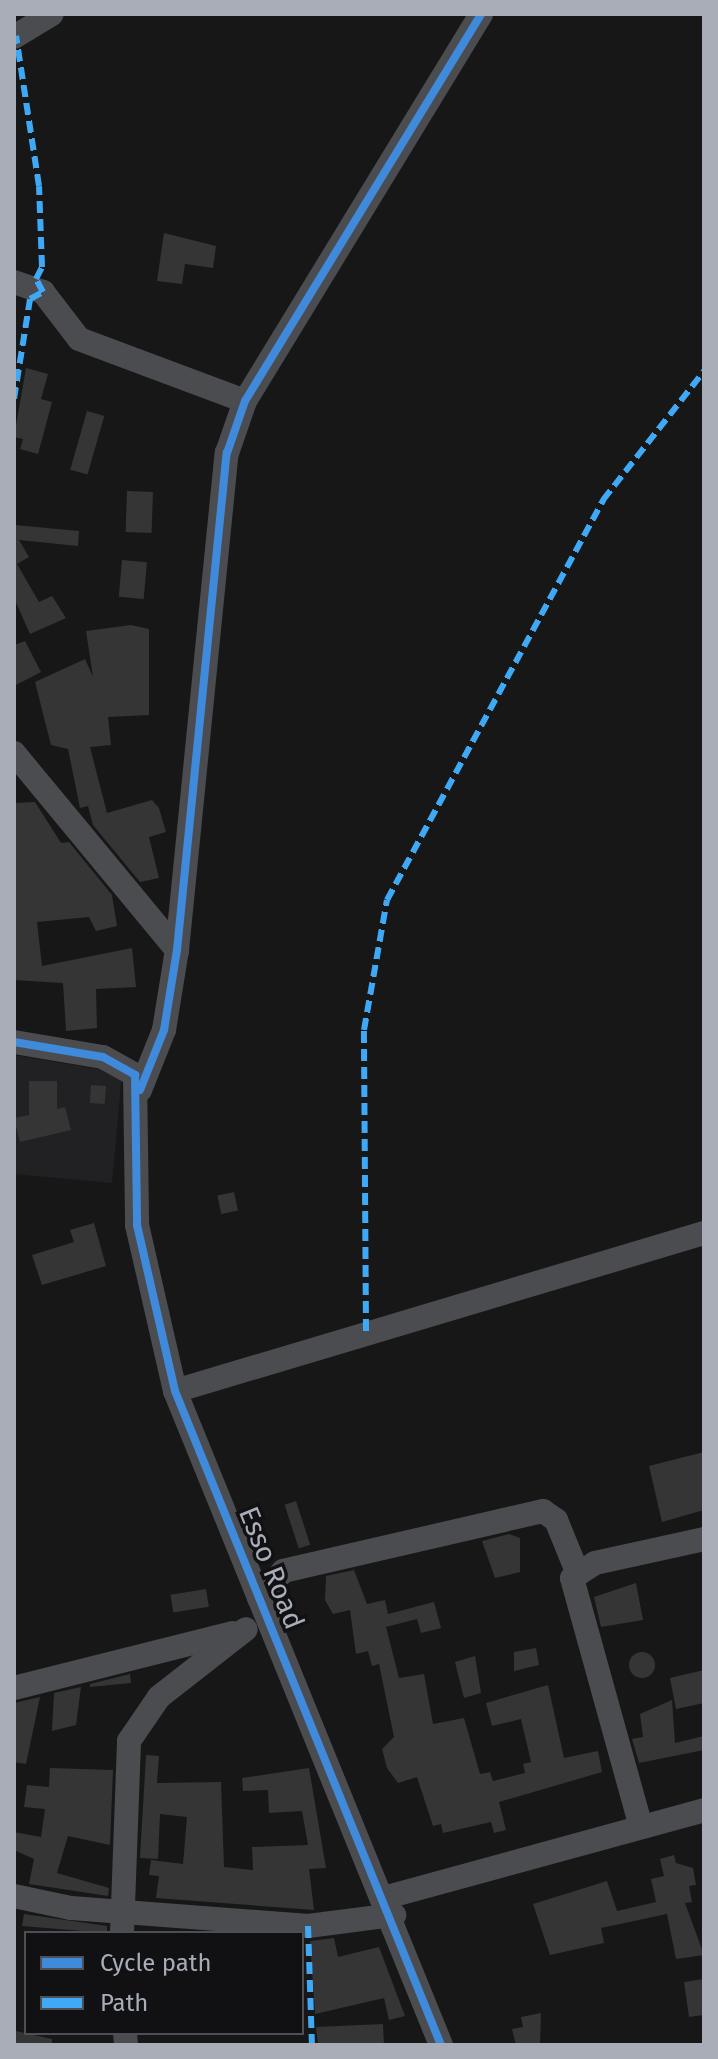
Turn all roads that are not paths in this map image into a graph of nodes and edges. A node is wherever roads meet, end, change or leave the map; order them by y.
1 (52, 14) edge
2 (481, 14) edge
3 (14, 37) edge
4 (14, 282) edge
5 (245, 401) junction
6 (14, 753) edge
7 (177, 950) junction
8 (14, 1042) edge
9 (140, 1090) junction
10 (704, 1233) edge
11 (175, 1391) junction
12 (704, 1539) edge
13 (576, 1569) junction
14 (259, 1598) junction
15 (257, 1626) junction
16 (14, 1688) edge
17 (704, 1810) edge
18 (641, 1827) junction
19 (14, 1896) edge
20 (390, 1906) junction
21 (122, 1923) edge
22 (441, 2045) edge

1 - 3 street
2 - 5 street
4 - 5 street
5 - 7 street
6 - 7 street
7 - 9 street
8 - 9 street
9 - 11 street, Esso Road
10 - 11 street
11 - 14 street, Esso Road
12 - 13 street
13 - 14 street
13 - 18 street
14 - 15 street, Esso Road
15 - 16 street
15 - 20 street, Esso Road
15 - 21 street
17 - 18 street
18 - 20 street
19 - 21 street
20 - 21 street
20 - 22 street, Esso Road

